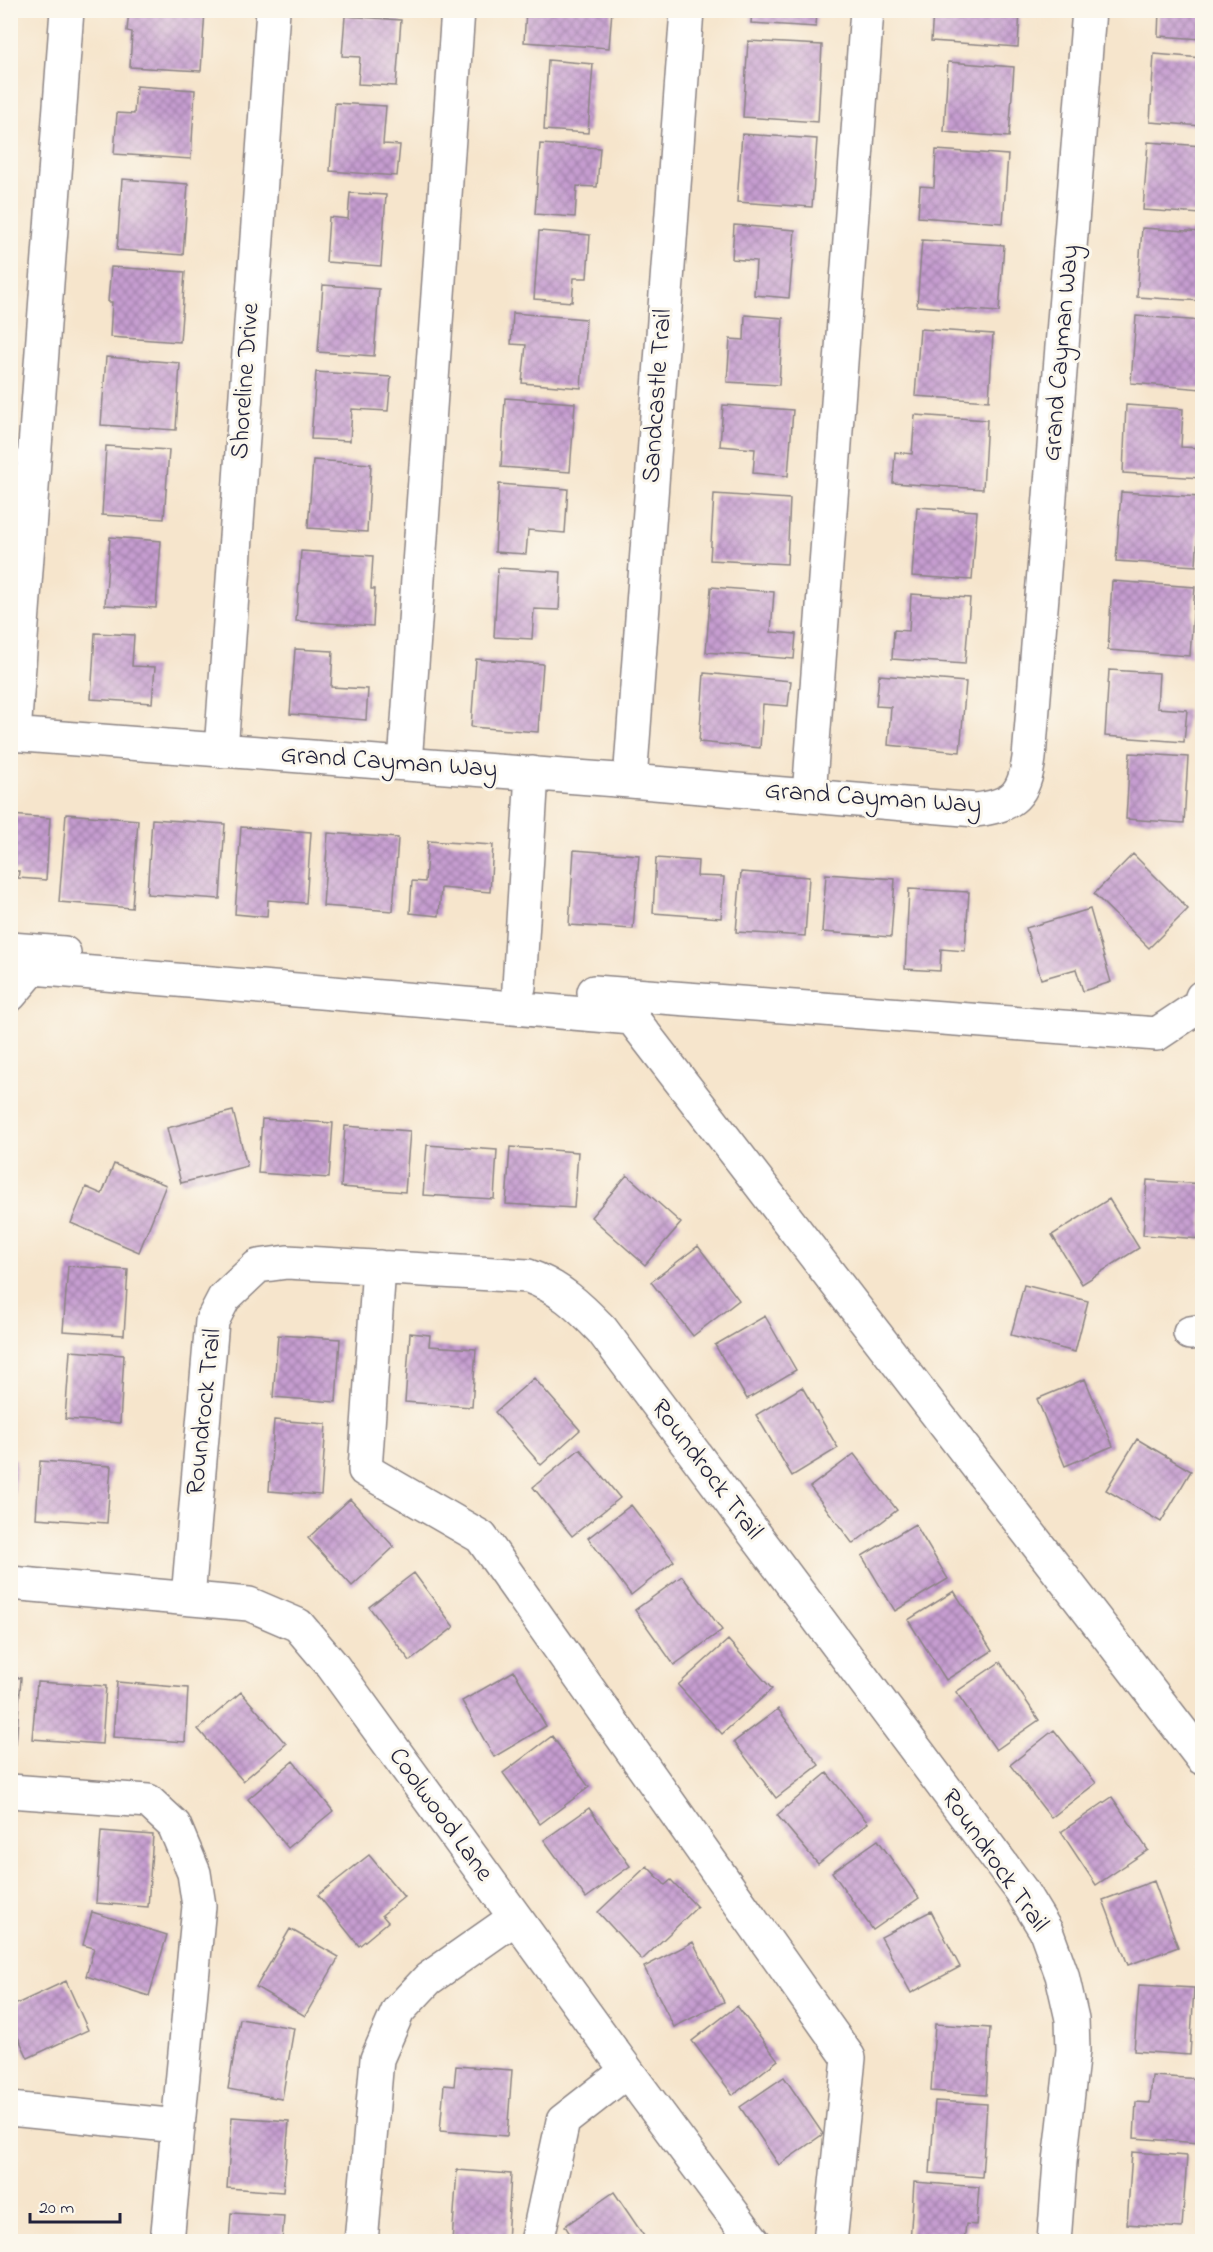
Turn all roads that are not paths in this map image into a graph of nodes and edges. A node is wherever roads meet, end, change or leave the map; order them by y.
1 (67, 10) edge
2 (273, 10) edge
3 (458, 10) edge
4 (687, 10) edge
5 (867, 10) edge
6 (1089, 10) edge
7 (12, 734) edge
8 (221, 751) junction
9 (405, 764) junction
10 (532, 774) junction
11 (630, 781) junction
12 (809, 796) junction
13 (10, 949) edge
14 (519, 987) junction
15 (10, 995) edge
16 (1203, 997) edge
17 (379, 1267) junction
18 (10, 1583) edge
19 (188, 1598) junction
20 (1203, 1758) edge
21 (10, 1791) edge
22 (515, 1918) junction
23 (627, 2071) junction
24 (10, 2109) edge
25 (178, 2126) junction
26 (167, 2241) edge
27 (360, 2241) edge
28 (537, 2241) edge
29 (754, 2241) edge
30 (830, 2241) edge
31 (1054, 2241) edge

1 - 7 street
2 - 8 street, Shoreline Drive
3 - 9 street
4 - 11 street, Sandcastle Trail
5 - 12 street
6 - 12 street, Grand Cayman Way
7 - 8 street, Grand Cayman Way
8 - 9 street, Grand Cayman Way
9 - 10 street, Grand Cayman Way
10 - 11 street, Grand Cayman Way
10 - 14 street
11 - 12 street, Grand Cayman Way
13 - 14 street
14 - 16 street
15 - 20 street
17 - 19 street, Roundrock Trail
17 - 30 street
17 - 31 street, Roundrock Trail
18 - 19 street, Coolwood Lane
19 - 22 street, Coolwood Lane
21 - 25 street
22 - 23 street, Coolwood Lane
22 - 27 street
23 - 28 street
23 - 29 street, Coolwood Lane
24 - 25 street
25 - 26 street

